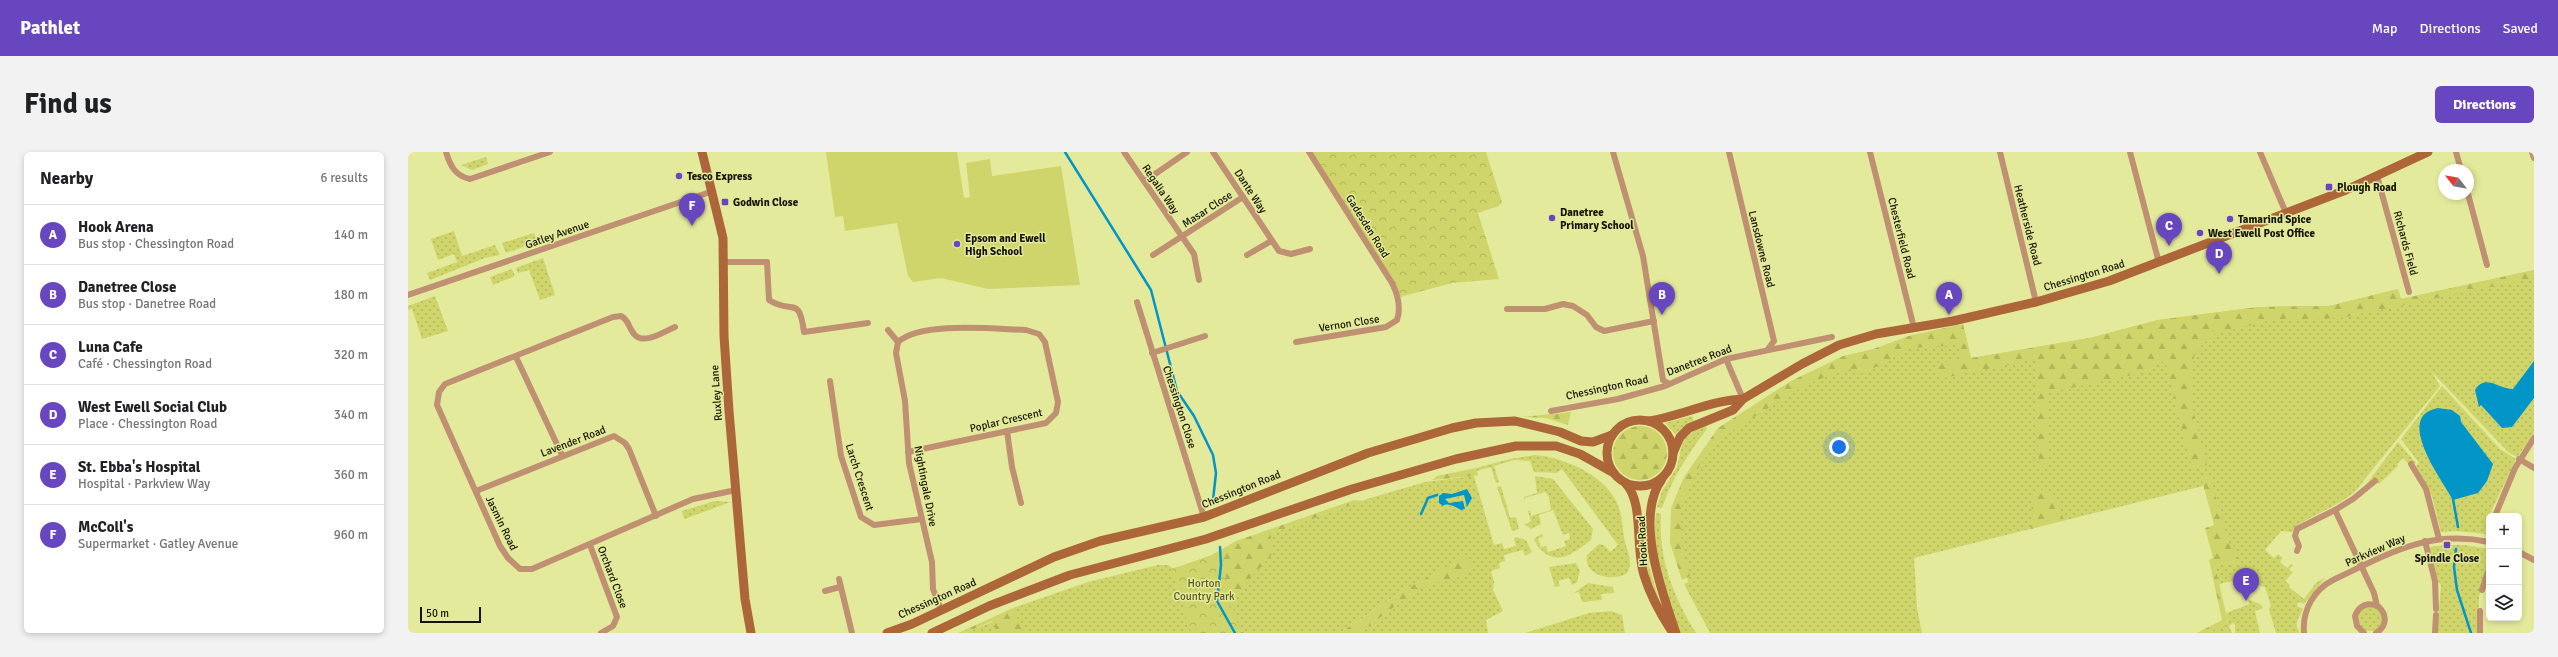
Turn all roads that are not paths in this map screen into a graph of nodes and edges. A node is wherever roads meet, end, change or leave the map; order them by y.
1 (446, 152) edge
2 (550, 152) edge
3 (702, 152) edge
4 (1124, 152) edge
5 (1187, 152) edge
6 (1213, 152) edge
7 (1309, 152) edge
8 (1612, 152) edge
9 (1729, 152) edge
10 (1870, 152) edge
11 (2000, 152) edge
12 (2130, 152) edge
13 (2260, 152) edge
14 (2428, 152) edge
15 (2456, 152) edge
16 (2532, 152) edge
17 (2534, 158) edge
18 (2459, 164) edge
19 (2377, 176) junction
20 (1144, 182) junction
21 (712, 191) junction
22 (1243, 197) junction
23 (2470, 200) edge
24 (2286, 213) junction
25 (1181, 237) junction
26 (1271, 241) junction
27 (1310, 249) dead end
28 (1153, 255) dead end
29 (1247, 255) dead end
30 (723, 262) junction
31 (2159, 263) junction
32 (2488, 265) dead end
33 (1199, 280) dead end
34 (2409, 292) dead end
35 (408, 295) edge
36 (1137, 302) dead end
37 (2036, 302) junction
38 (1507, 309) dead end
39 (1399, 314) joint
40 (1654, 321) junction
41 (868, 323) dead end
42 (676, 327) dead end
43 (1914, 328) junction
44 (888, 330) dead end
45 (1205, 336) dead end
46 (1832, 337) dead end
47 (898, 342) junction
48 (1296, 342) dead end
49 (1768, 350) junction
50 (1152, 353) junction
51 (516, 356) junction
52 (1726, 359) junction
53 (830, 381) dead end
54 (1669, 384) junction
55 (1744, 399) junction
56 (1551, 411) dead end
57 (1650, 421) junction
58 (1007, 431) junction
59 (1612, 435) junction
60 (2534, 438) edge
61 (908, 452) junction
62 (1673, 452) junction
63 (562, 455) junction
64 (2520, 460) junction
65 (2411, 464) dead end
66 (2534, 468) edge
67 (1667, 471) junction
68 (1614, 473) junction
69 (2375, 481) dead end
70 (1624, 482) junction
71 (736, 490) junction
72 (476, 491) junction
73 (1021, 503) dead end
74 (2335, 510) junction
75 (2496, 513) edge
76 (656, 516) junction
77 (1204, 517) junction
78 (922, 519) junction
79 (2439, 538) junction
80 (2425, 541) junction
81 (2486, 541) edge
82 (590, 545) junction
83 (2297, 551) dead end
84 (2522, 554) edge
85 (2534, 560) edge
86 (2361, 567) junction
87 (2486, 578) edge
88 (839, 579) dead end
89 (840, 587) junction
90 (2482, 590) dead end
91 (825, 591) dead end
92 (2373, 605) junction
93 (941, 610) junction
94 (2480, 611) dead end
95 (601, 633) edge
96 (751, 633) edge
97 (852, 633) edge
98 (887, 633) edge
99 (932, 633) edge
100 (1673, 633) edge
101 (1676, 633) edge
102 (2304, 633) edge
103 (2364, 633) edge
104 (2376, 633) edge
105 (2435, 633) edge
106 (2480, 633) edge

1 - 2 street
3 - 21 main road, Ruxley Lane
4 - 20 street, Regalia Way
5 - 20 street
6 - 22 street, Dante Way
7 - 39 street, Gadesden Road
8 - 40 street, Danetree Road
9 - 49 street, Lansdowne Road
10 - 43 street, Chesterfield Road
11 - 37 street, Heatherside Road
12 - 31 street
13 - 24 street
14 - 19 main road, Chessington Road
15 - 18 street
16 - 17 street
19 - 24 main road, Chessington Road
19 - 34 street, Richards Field
20 - 25 street, Regalia Way
21 - 30 main road, Ruxley Lane
21 - 35 street, Gatley Avenue
22 - 25 street, Masar Close
22 - 26 street, Dante Way
23 - 32 street
24 - 31 main road, Chessington Road
25 - 28 street, Masar Close
25 - 33 street, Masar Close
26 - 27 street, Dante Way
26 - 29 street
30 - 41 street
30 - 71 main road, Ruxley Lane
31 - 37 main road, Chessington Road
36 - 50 street, Chessington Close
37 - 43 main road, Chessington Road
38 - 40 street
39 - 48 street, Vernon Close
40 - 54 street, Danetree Road
42 - 51 street, Jasmin Road
43 - 55 main road, Chessington Road
44 - 47 street
45 - 50 street
46 - 49 street, Danetree Road
47 - 58 street, Poplar Crescent
47 - 61 street, Nightingale Drive
49 - 52 street, Danetree Road
50 - 77 street, Chessington Close
51 - 63 street
51 - 72 street, Jasmin Road
52 - 54 street, Danetree Road
52 - 55 street
53 - 78 street, Larch Crescent
54 - 56 street, Chessington Road
55 - 57 main road, Chessington Road
55 - 62 main road, Chessington Road
57 - 59 main road, Chessington Road
57 - 62 main road
58 - 61 street, Poplar Crescent
58 - 73 street
59 - 68 main road, Chessington Road
59 - 77 main road, Chessington Road
60 - 64 street
61 - 78 street, Nightingale Drive
62 - 67 main road, Chessington Road
63 - 72 street, Lavender Road
63 - 76 street, Lavender Road
64 - 66 street
64 - 75 street
65 - 79 street
67 - 70 main road, Chessington Road
67 - 101 main road, Hook Road
68 - 70 main road, Chessington Road
68 - 99 main road, Chessington Road
69 - 74 street
70 - 100 main road, Hook Road
71 - 76 street, Jasmin Road
71 - 96 main road, Ruxley Lane
72 - 82 street, Jasmin Road
74 - 83 street
74 - 86 street
76 - 82 street, Jasmin Road
77 - 93 main road, Chessington Road
78 - 93 street, Nightingale Drive
79 - 80 street, Parkview Way
79 - 81 street, Parkview Way
80 - 86 street, Parkview Way
80 - 105 street
82 - 95 street, Orchard Close
84 - 85 street
86 - 92 street
86 - 102 street, Parkview Way
87 - 90 street
88 - 89 street
89 - 91 street
89 - 97 street
92 - 103 street
92 - 104 street
93 - 98 main road, Chessington Road
94 - 106 street

